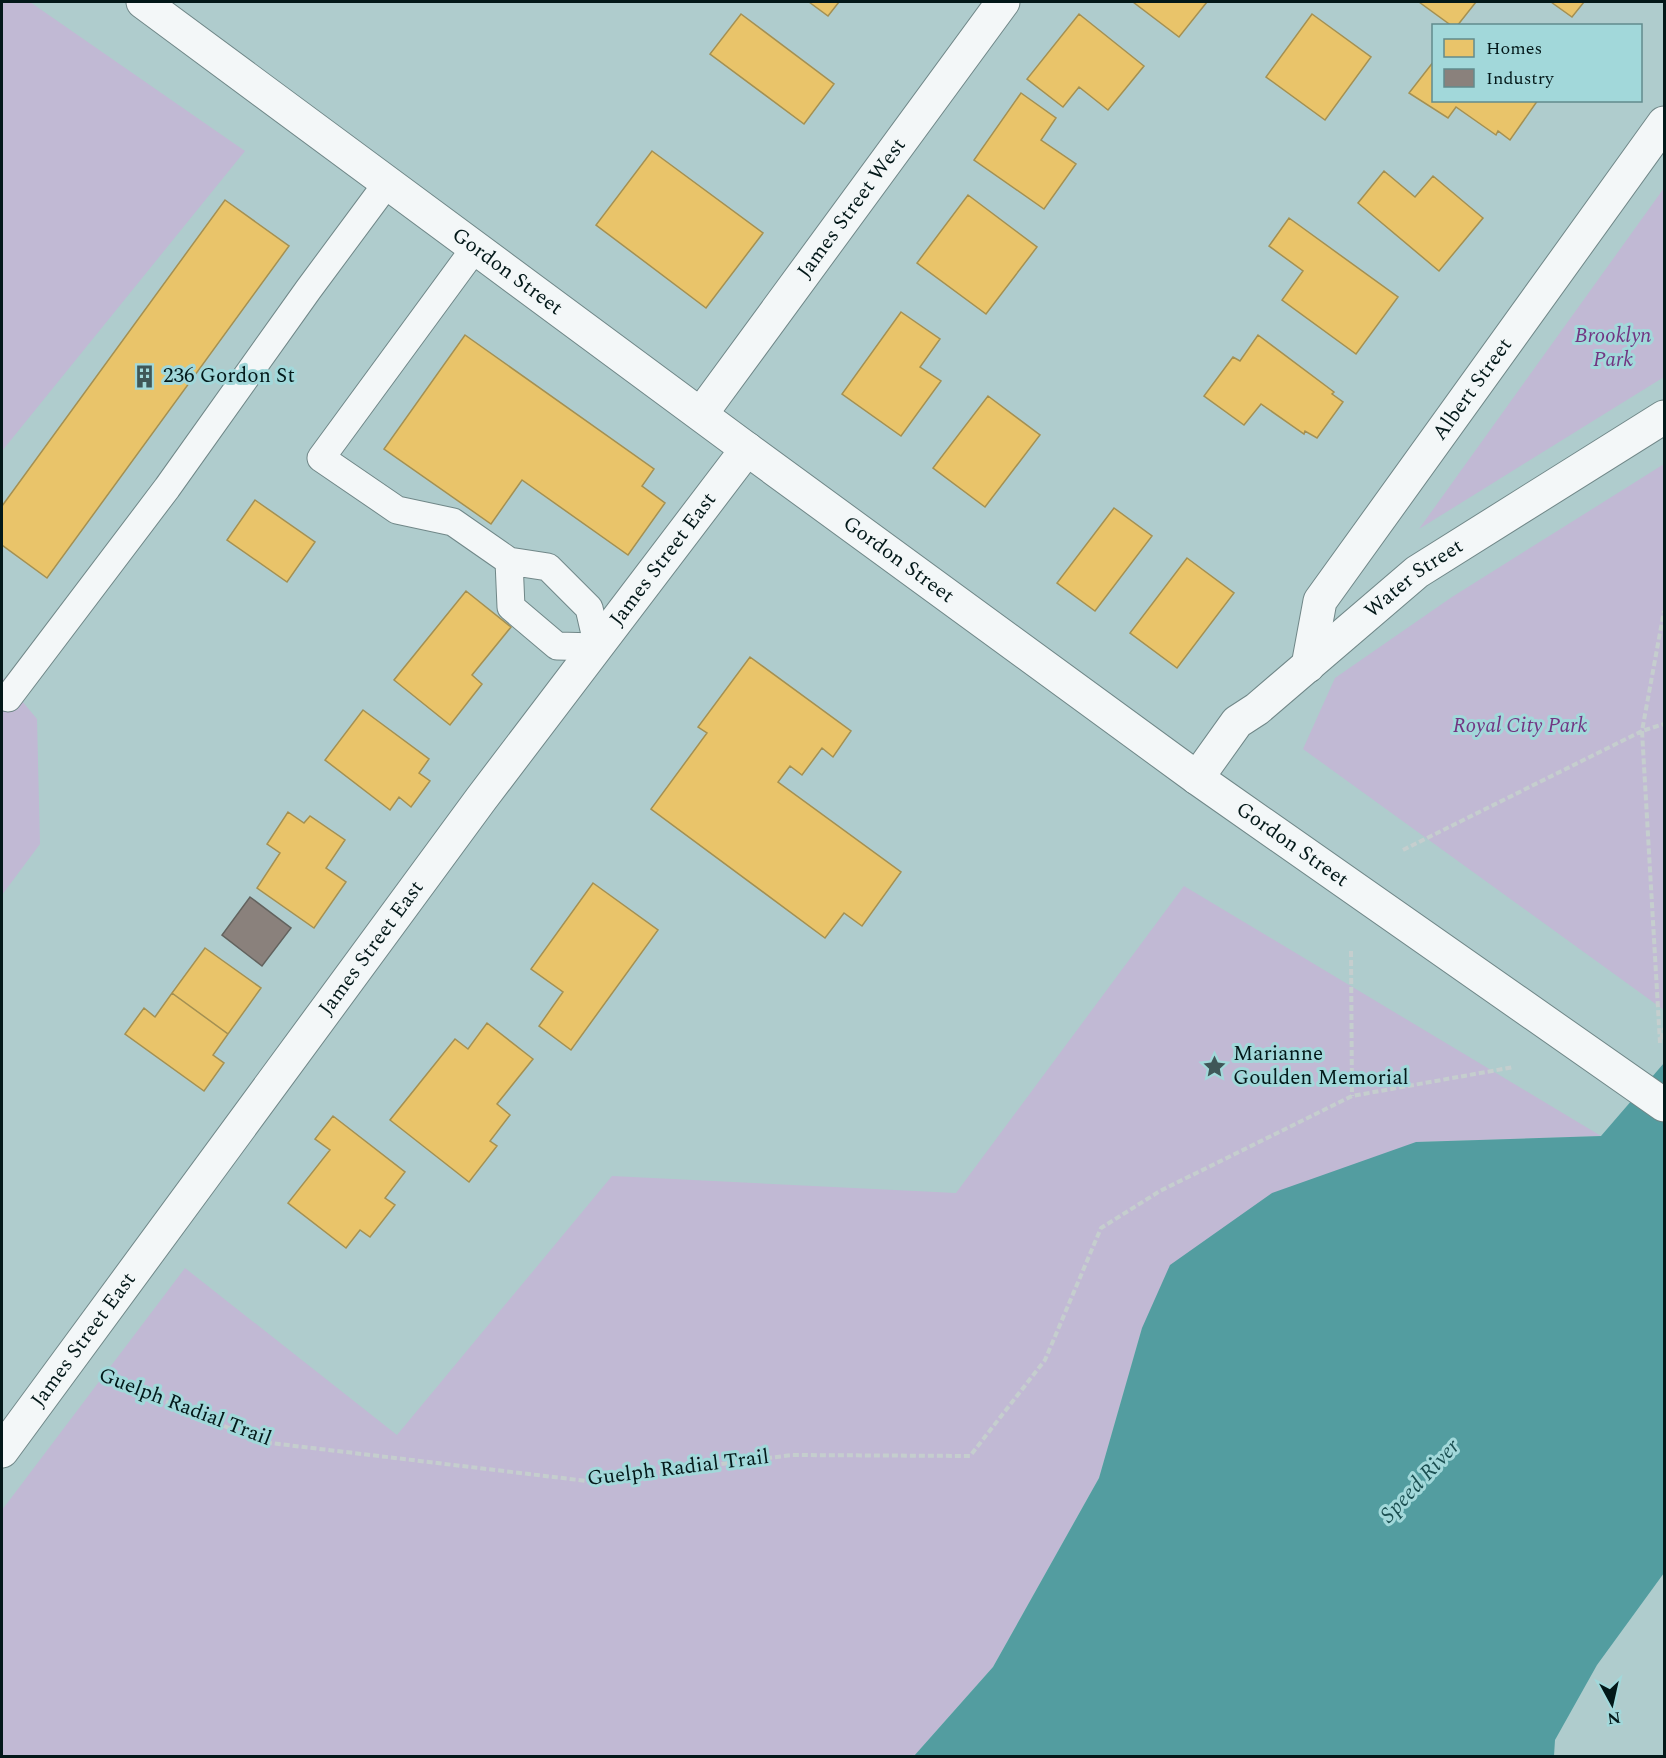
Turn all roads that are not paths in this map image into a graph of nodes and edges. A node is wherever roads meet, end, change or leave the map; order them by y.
1 (143, 2) edge
2 (1003, 2) edge
3 (1665, 123) edge
4 (388, 182) junction
5 (475, 248) junction
6 (701, 414) junction
7 (1665, 417) edge
8 (747, 449) junction
9 (509, 561) junction
10 (598, 646) junction
11 (1308, 666) junction
12 (8, 698) dead end
13 (1197, 778) junction
14 (1665, 1105) edge
15 (2, 1451) edge

1 - 4 street, Gordon Street
2 - 6 street, James Street West
3 - 11 street, Albert Street
4 - 5 street, Gordon Street
4 - 12 lane
5 - 6 street, Gordon Street
5 - 9 lane
6 - 8 street, Gordon Street
7 - 11 street, Water Street
8 - 10 street, James Street East
8 - 13 street, Gordon Street
9 - 10 lane
9 - 10 lane
10 - 15 street, James Street East
11 - 13 street, Water Street
13 - 14 street, Gordon Street

